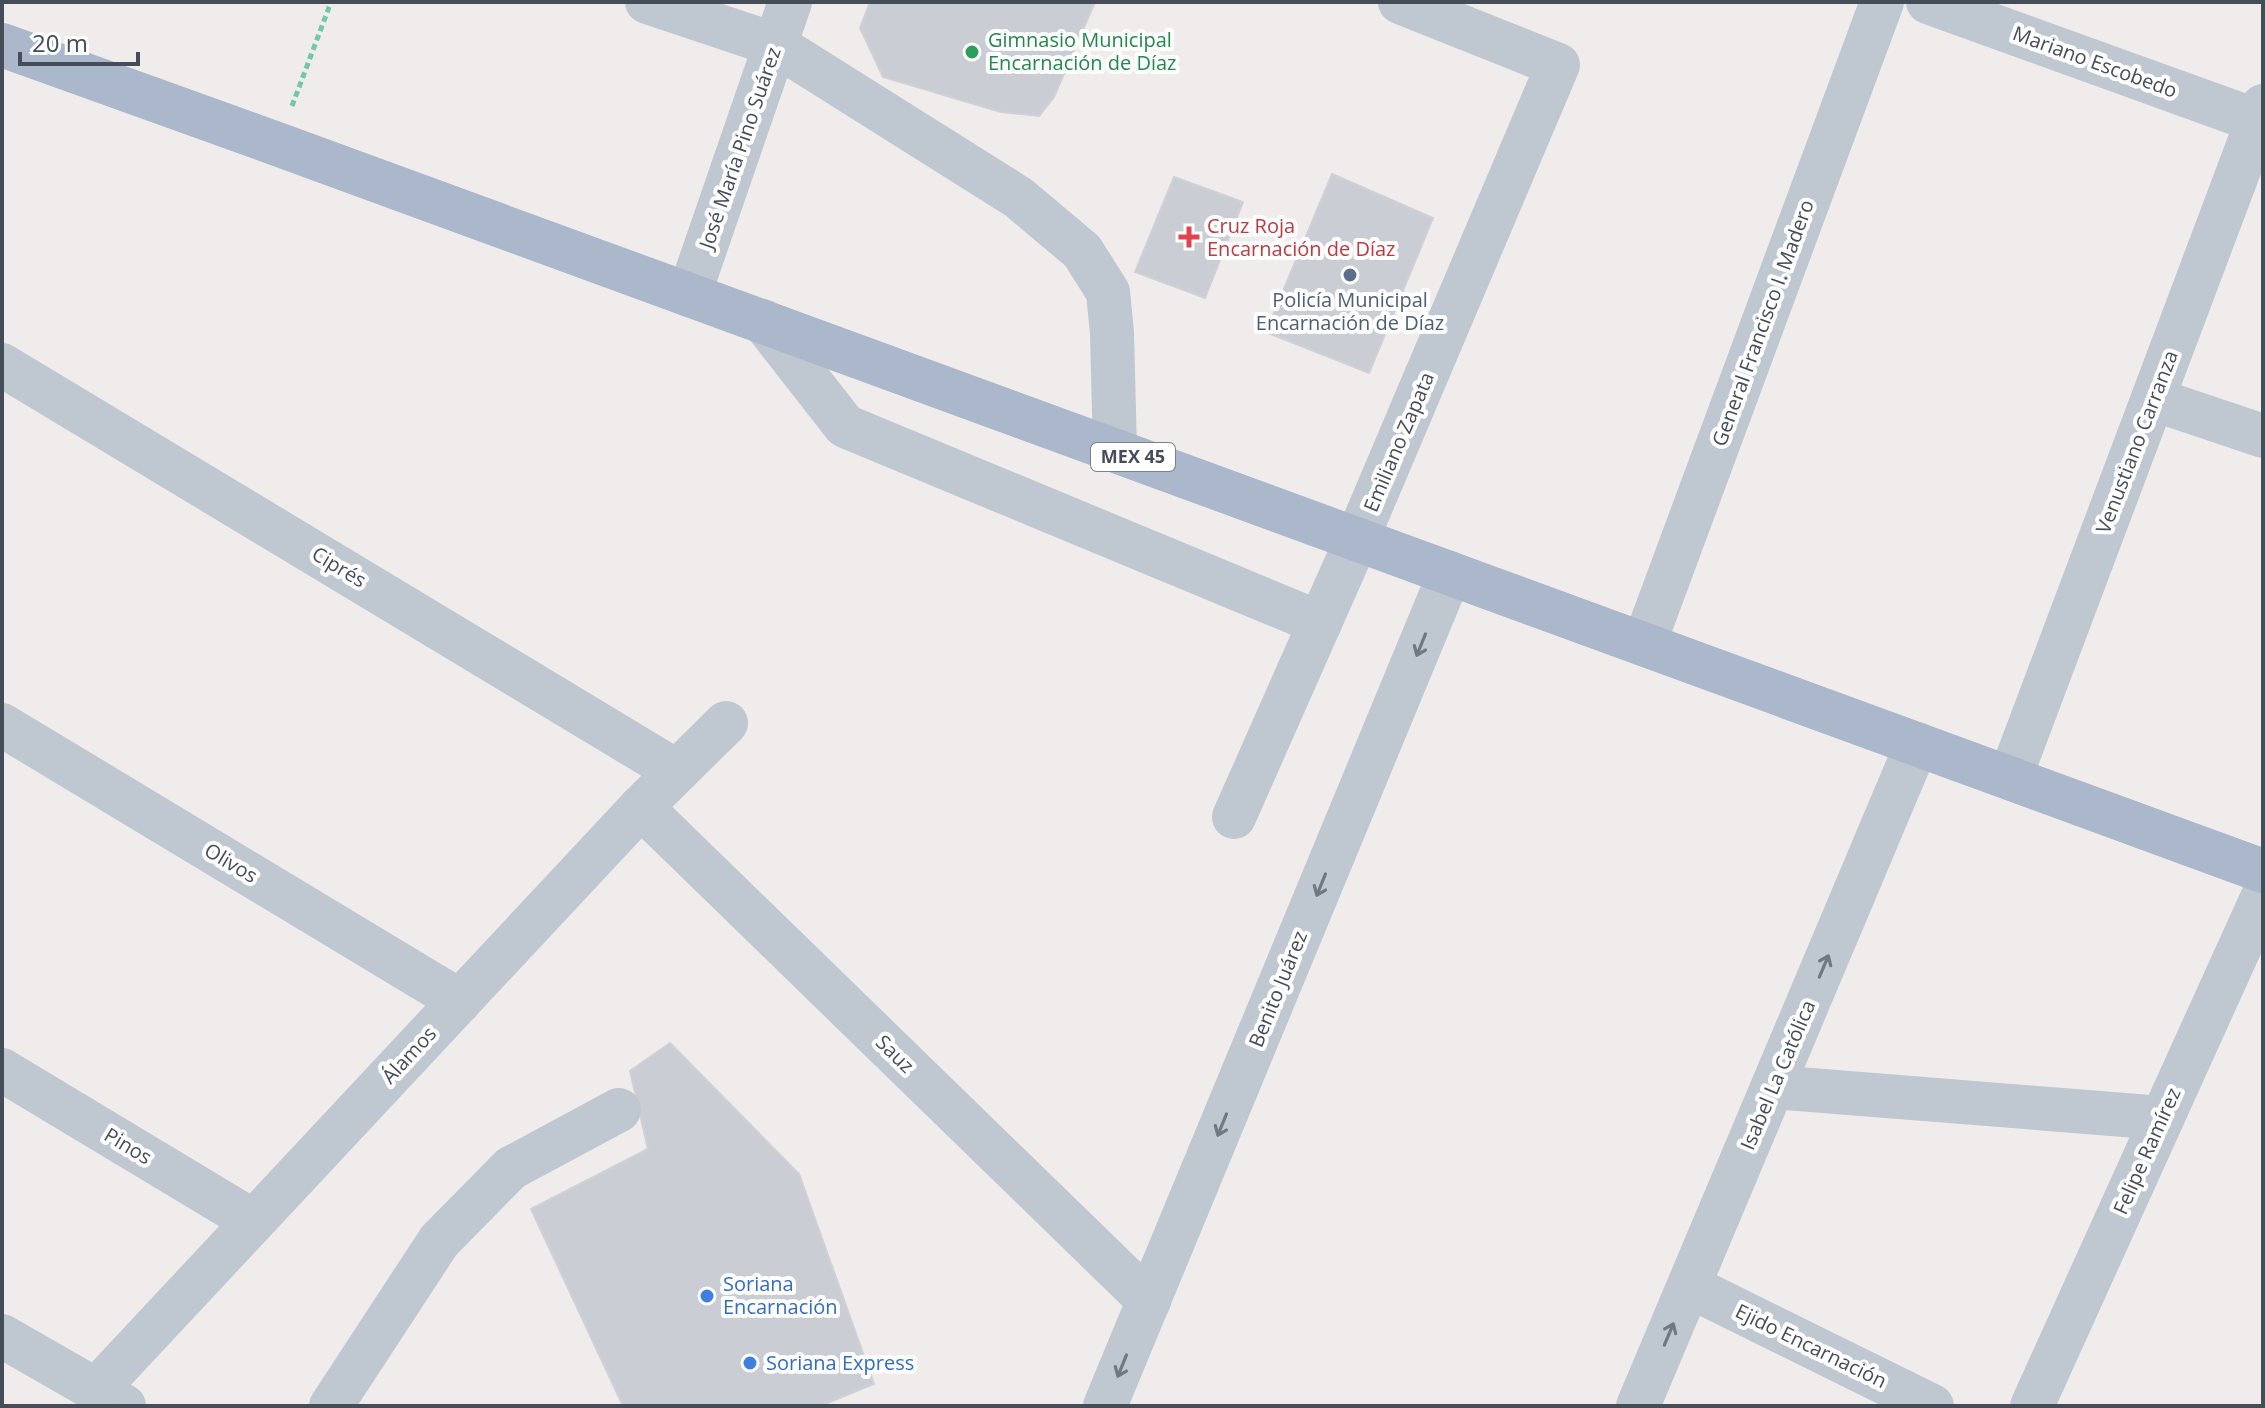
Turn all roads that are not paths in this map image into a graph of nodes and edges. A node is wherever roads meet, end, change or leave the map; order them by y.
1 (647, 2) edge
2 (790, 2) edge
3 (1400, 2) edge
4 (1882, 2) edge
5 (1928, 2) edge
6 (2, 45) edge
7 (776, 45) junction
8 (2261, 117) edge
9 (689, 295) junction
10 (763, 321) junction
11 (2, 365) edge
12 (2153, 399) junction
13 (2263, 436) edge
14 (1115, 450) junction
15 (1357, 539) junction
16 (1450, 573) junction
17 (1320, 623) junction
18 (1644, 644) junction
19 (726, 723) dead end
20 (2, 725) edge
21 (1917, 744) junction
22 (676, 771) junction
23 (2010, 778) junction
24 (641, 807) junction
25 (1234, 817) dead end
26 (2263, 871) edge
27 (2263, 896) edge
28 (460, 1001) junction
29 (2, 1070) edge
30 (1773, 1087) junction
31 (619, 1110) dead end
32 (2162, 1118) junction
33 (253, 1221) junction
34 (1689, 1286) junction
35 (1149, 1301) junction
36 (2, 1336) edge
37 (110, 1398) edge
38 (331, 1406) edge
39 (1105, 1406) edge
40 (1638, 1406) edge
41 (1932, 1406) edge
42 (2032, 1406) edge

1 - 7 street
2 - 7 street, José María Pino Suárez
3 - 15 street, Emiliano Zapata
4 - 18 street, General Francisco I. Madero
5 - 8 street, Mariano Escobedo
6 - 9 main road, MEX 45
7 - 9 street, José María Pino Suárez
7 - 14 street
8 - 12 street, Venustiano Carranza
9 - 10 main road, MEX 45
10 - 14 main road, MEX 45
10 - 17 street
11 - 22 street, Ciprés
12 - 13 street
12 - 23 street, Venustiano Carranza
14 - 15 main road, MEX 45
15 - 16 main road, MEX 45
15 - 17 street, Emiliano Zapata
16 - 18 main road, MEX 45
16 -> 35 street, Benito Juárez
17 - 25 street, Emiliano Zapata
18 - 21 main road, MEX 45
19 - 22 street, Álamos
20 - 28 street, Olivos
21 - 23 main road, MEX 45
30 -> 21 street, Isabel La Católica
22 - 24 street, Álamos
23 - 26 main road, MEX 45
24 - 28 street, Álamos
24 - 35 street, Sauz
27 - 32 street, Felipe Ramírez
28 - 33 street, Álamos
29 - 33 street, Pinos
30 - 32 street
30 - 34 street, Isabel La Católica
31 - 38 street
32 - 42 street, Felipe Ramírez
33 - 37 street, Álamos
40 -> 34 street, Isabel La Católica
34 - 41 street, Ejido Encarnación
35 -> 39 street, Benito Juárez
36 - 37 street

